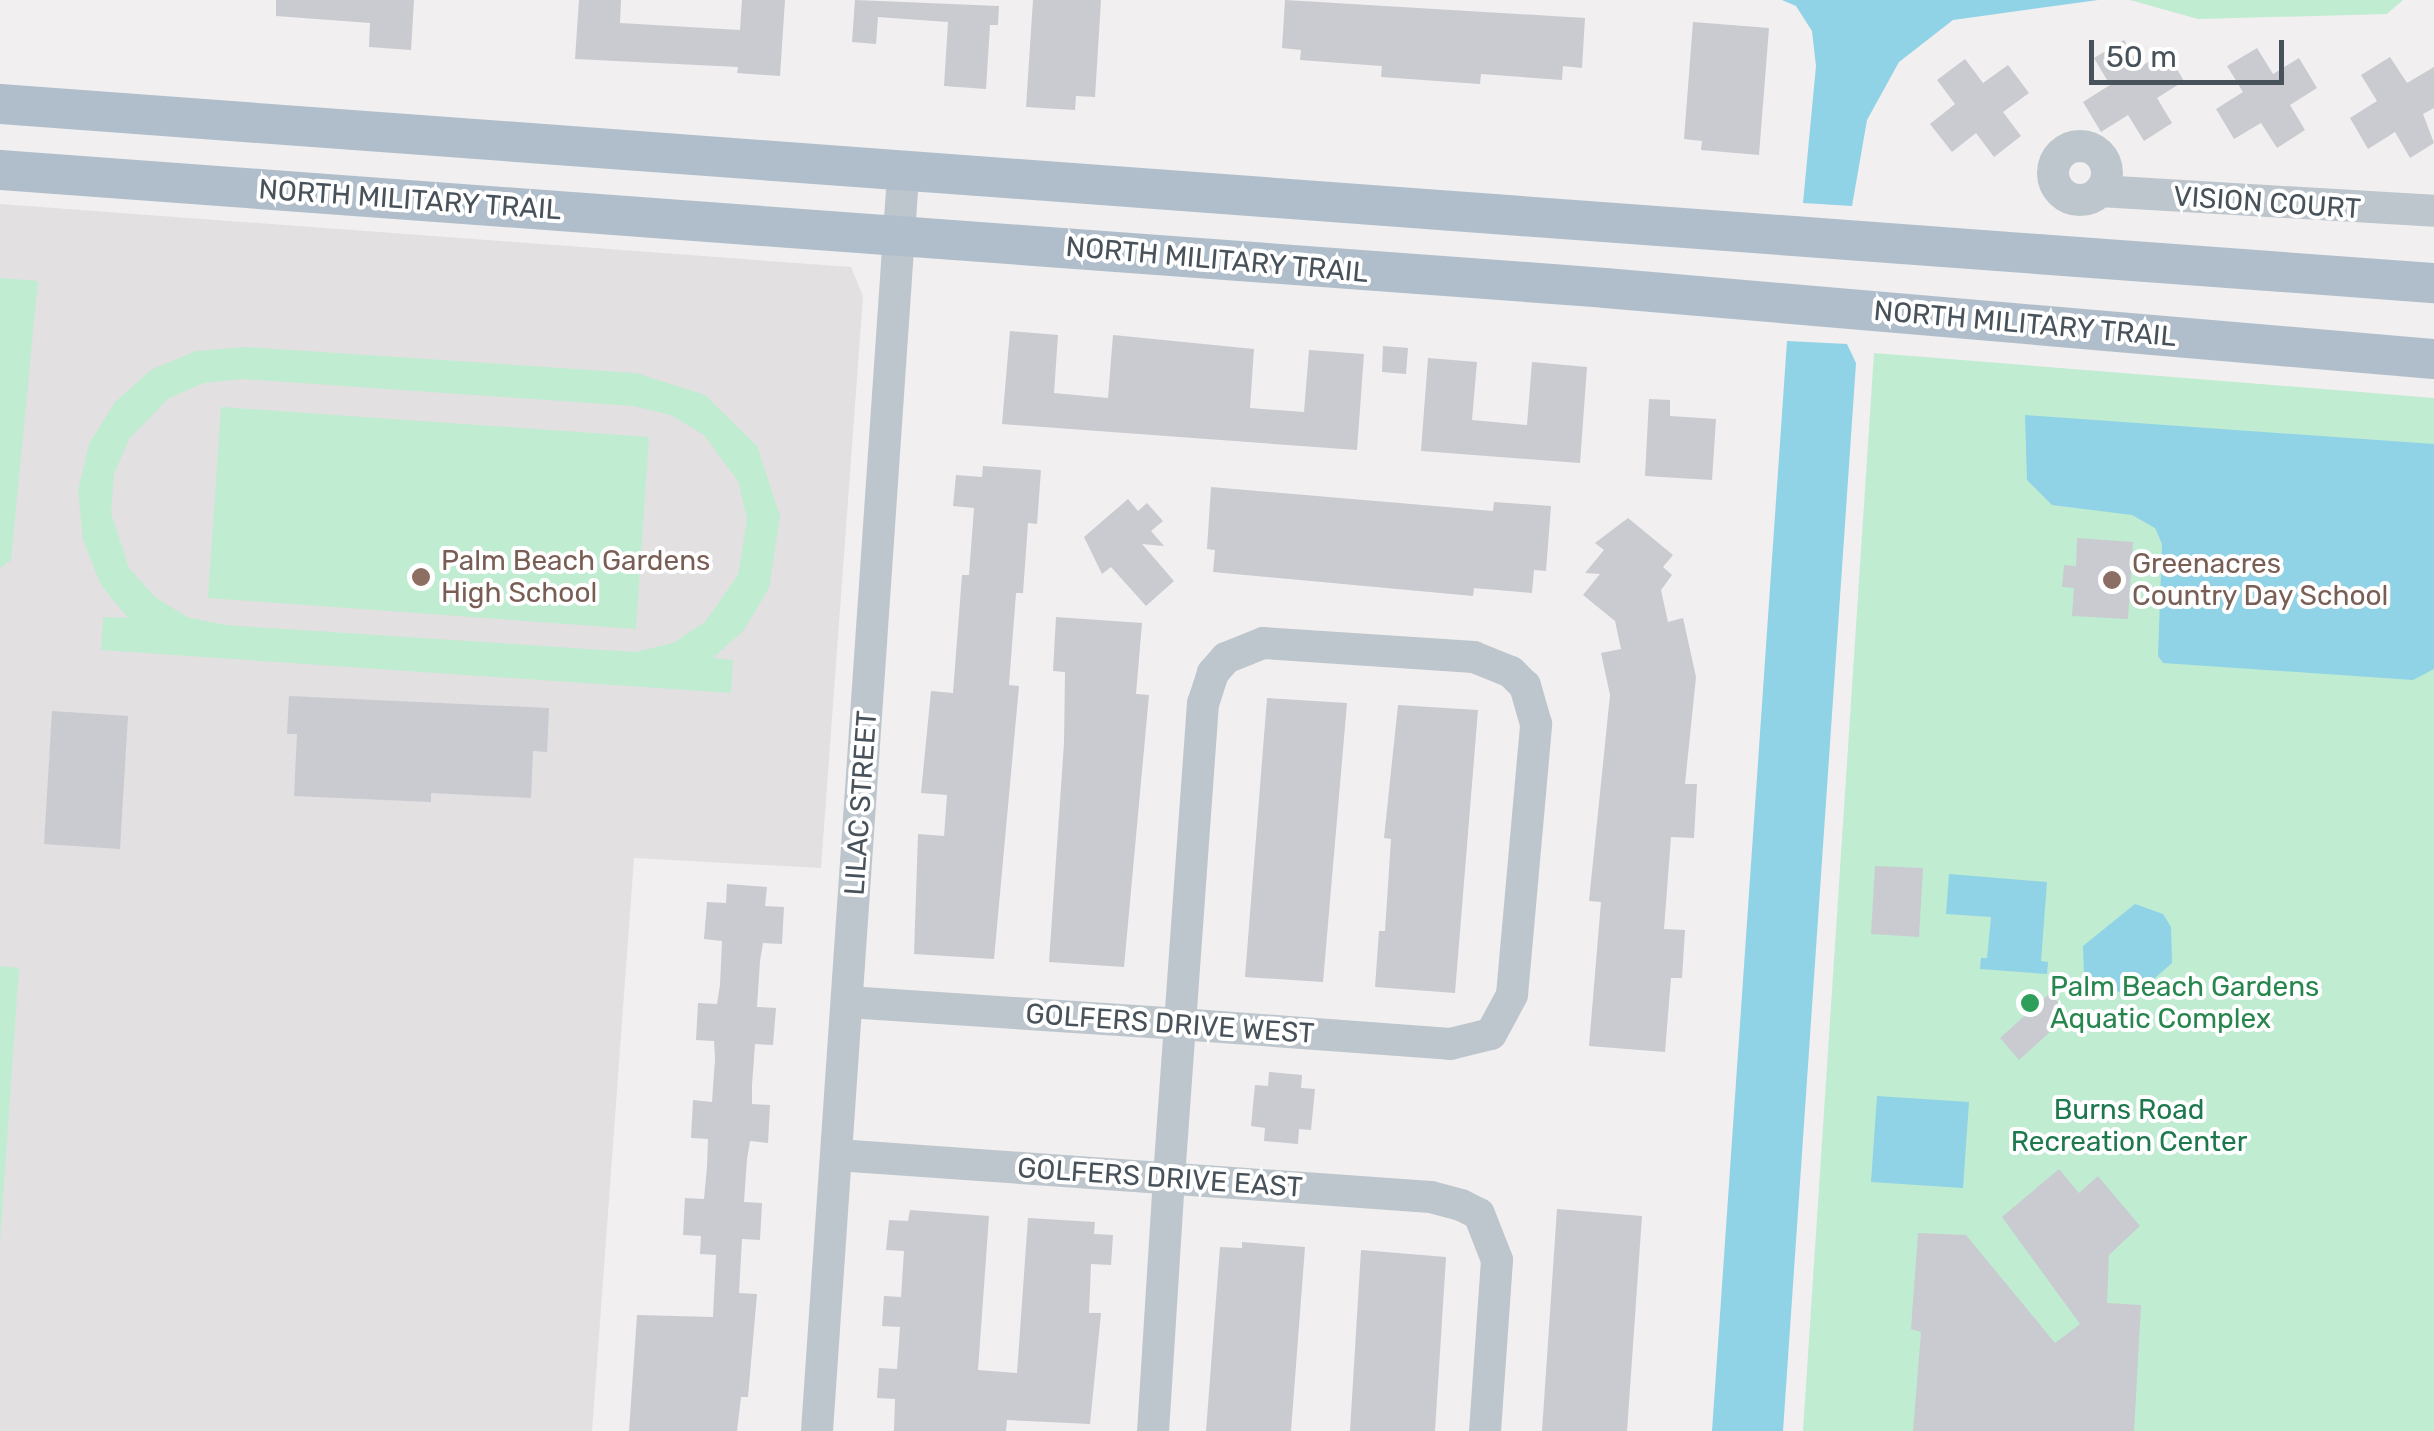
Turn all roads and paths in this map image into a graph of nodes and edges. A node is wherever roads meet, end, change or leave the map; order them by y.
1 (0, 104) edge
2 (0, 170) edge
3 (904, 175) junction
4 (2100, 191) dead end
5 (2434, 212) edge
6 (899, 235) junction
7 (2434, 283) edge
8 (2434, 359) edge
9 (848, 1002) junction
10 (1180, 1024) junction
11 (837, 1155) junction
12 (1169, 1178) junction
13 (817, 1431) edge
14 (1152, 1431) edge
15 (1485, 1431) edge

1 - 3 main road
2 - 6 main road, NORTH MILITARY TRAIL
3 - 6 street, LILAC STREET
3 - 7 main road
4 - 5 street, VISION COURT
6 - 8 main road, NORTH MILITARY TRAIL
6 - 9 street, LILAC STREET
9 - 10 street, GOLFERS DRIVE WEST
9 - 11 street, LILAC STREET
10 - 10 street, GOLFERS DRIVE WEST
10 - 12 street
11 - 12 street, GOLFERS DRIVE EAST
11 - 13 street, LILAC STREET
12 - 14 street
12 - 15 street, GOLFERS DRIVE EAST

